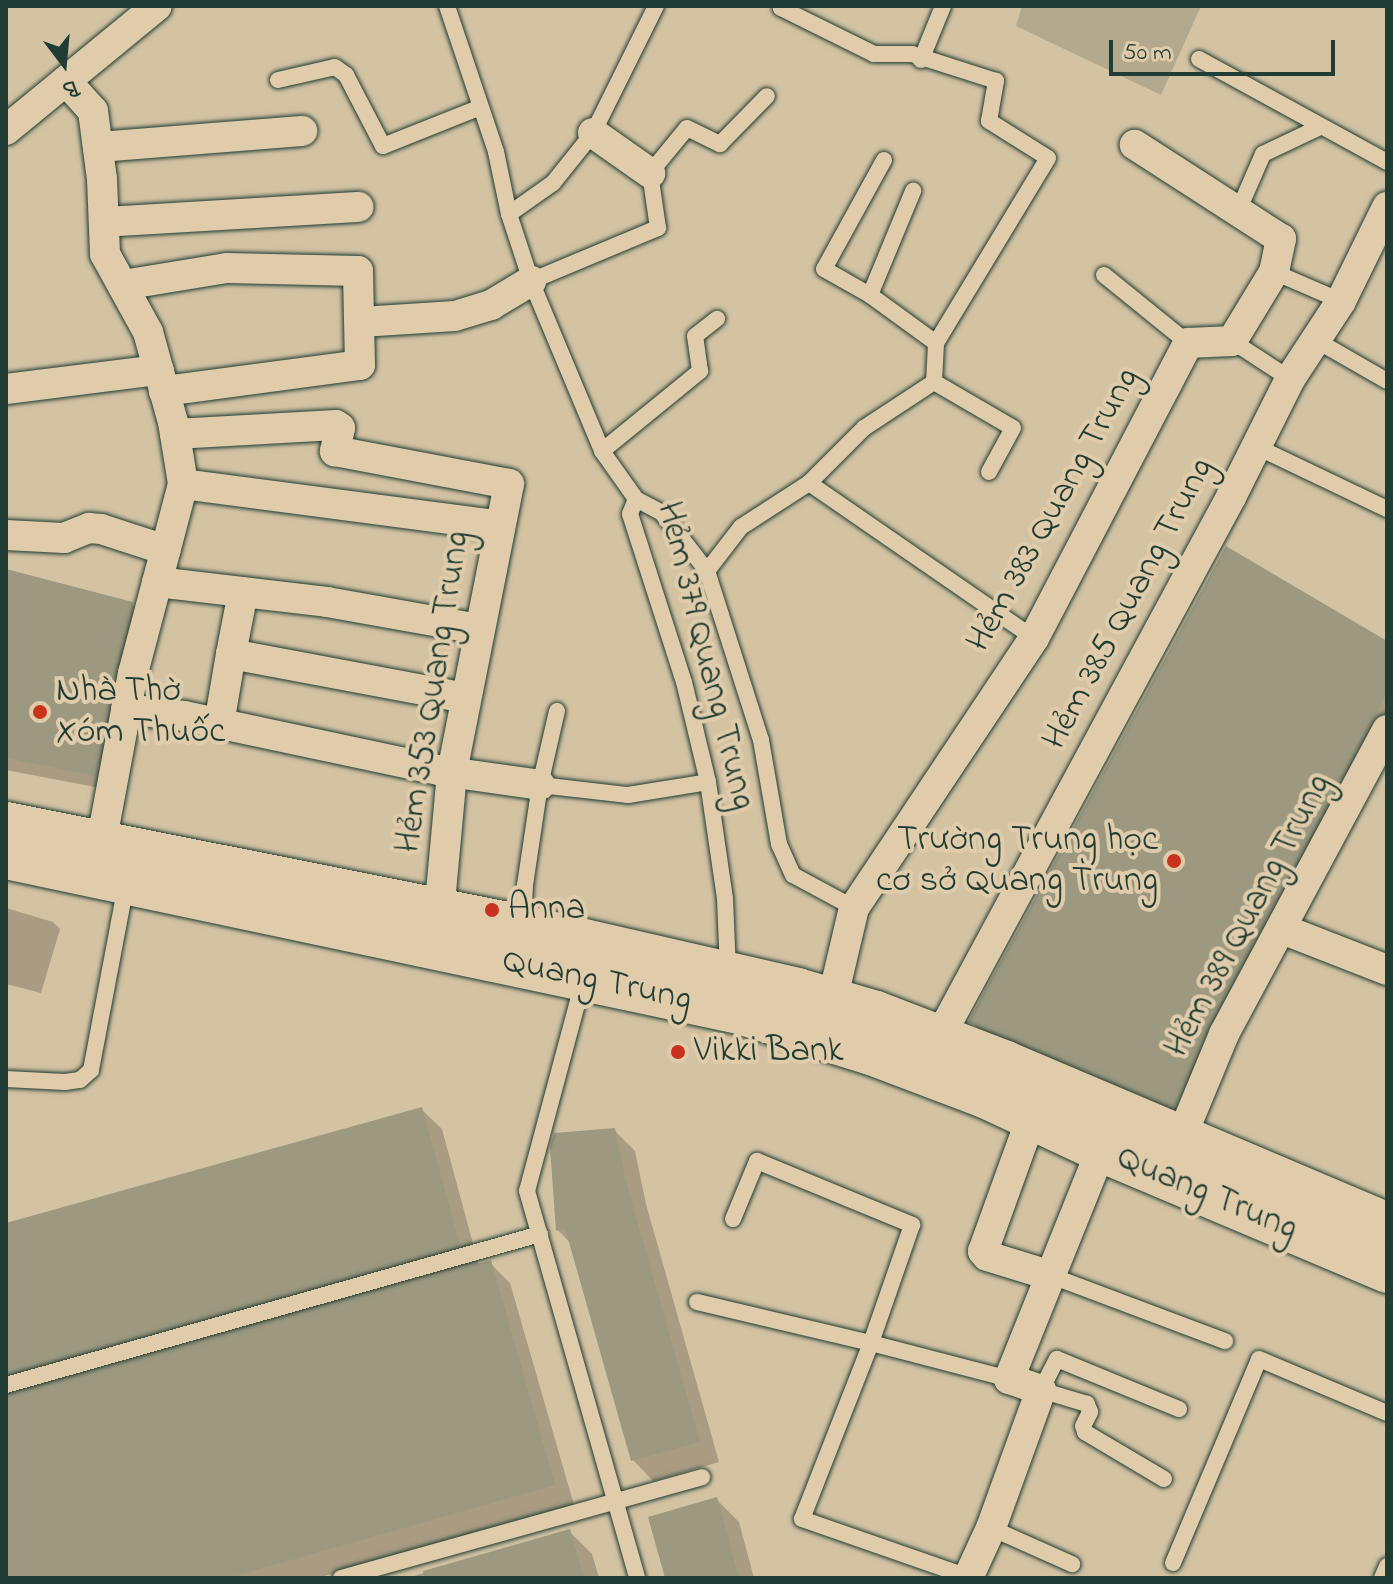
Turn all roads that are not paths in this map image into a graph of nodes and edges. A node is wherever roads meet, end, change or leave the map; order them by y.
1 (447, 6) edge
2 (656, 6) edge
3 (783, 6) edge
4 (943, 6) edge
5 (147, 9) edge
6 (1199, 59) dead end
7 (921, 60) junction
8 (278, 80) dead end
9 (66, 81) junction
10 (767, 96) dead end
11 (481, 107) junction
12 (1320, 127) junction
13 (6, 130) edge
14 (302, 131) dead end
15 (593, 133) junction
16 (1135, 145) dead end
17 (98, 147) junction
18 (884, 160) dead end
19 (1387, 162) edge
20 (650, 173) junction
21 (913, 191) dead end
22 (359, 207) dead end
23 (1239, 209) junction
24 (509, 214) junction
25 (1384, 221) edge
26 (104, 222) junction
27 (1274, 272) junction
28 (1104, 275) dead end
29 (531, 281) junction
30 (123, 285) junction
31 (870, 295) junction
32 (1341, 301) junction
33 (717, 319) dead end
34 (361, 322) junction
35 (1314, 339) junction
36 (1232, 341) junction
37 (936, 343) junction
38 (1188, 343) junction
39 (1290, 379) junction
40 (162, 380) junction
41 (1387, 381) edge
42 (934, 382) junction
43 (6, 389) edge
44 (175, 434) junction
45 (1257, 447) junction
46 (602, 451) junction
47 (989, 472) dead end
48 (809, 483) junction
49 (183, 484) junction
50 (636, 499) junction
51 (1387, 509) edge
52 (500, 526) junction
53 (6, 535) edge
54 (166, 550) junction
55 (707, 571) junction
56 (157, 582) junction
57 (243, 592) junction
58 (479, 629) junction
59 (1034, 638) junction
60 (231, 654) junction
61 (466, 698) junction
62 (126, 709) junction
63 (557, 711) dead end
64 (219, 724) junction
65 (1383, 748) edge
66 (452, 773) junction
67 (708, 782) junction
68 (540, 785) junction
69 (6, 824) edge
70 (101, 844) junction
71 (6, 857) edge
72 (127, 881) junction
73 (854, 908) junction
74 (439, 913) junction
75 (523, 927) junction
76 (1282, 929) junction
77 (1387, 970) edge
78 (728, 973) junction
79 (584, 979) junction
80 (827, 1019) junction
81 (939, 1038) junction
82 (6, 1079) edge
83 (1032, 1116) junction
84 (1181, 1138) junction
85 (1101, 1150) junction
86 (733, 1219) dead end
87 (1387, 1225) edge
88 (540, 1234) junction
89 (1387, 1271) edge
90 (1052, 1276) junction
91 (697, 1302) dead end
92 (1225, 1341) dead end
93 (871, 1343) junction
94 (1009, 1379) junction
95 (6, 1385) edge
96 (1041, 1390) junction
97 (1179, 1409) dead end
98 (1387, 1413) edge
99 (702, 1477) dead end
100 (1164, 1479) dead end
101 (615, 1501) junction
102 (991, 1528) junction
103 (1173, 1563) dead end
104 (1072, 1564) dead end
105 (1387, 1566) edge
106 (969, 1577) edge
107 (341, 1578) edge
108 (637, 1578) edge
109 (1382, 1578) edge

1 - 11 lane, Hẻm 379 Quang Trung
2 - 15 lane
3 - 7 lane
4 - 7 lane
5 - 9 street
6 - 12 lane
7 - 37 lane
8 - 11 lane
9 - 13 street
9 - 17 street
10 - 20 lane
11 - 24 lane, Hẻm 379 Quang Trung
12 - 19 lane
12 - 23 lane
14 - 17 street
15 - 20 street
15 - 24 lane
16 - 23 street
17 - 26 street
18 - 31 lane
20 - 29 lane
21 - 31 lane
22 - 26 street
23 - 27 street
24 - 29 lane, Hẻm 379 Quang Trung
25 - 32 street, Hẻm 385 Quang Trung
26 - 30 street
27 - 32 lane
27 - 36 street
28 - 38 lane
29 - 34 street
29 - 46 lane, Hẻm 379 Quang Trung
30 - 34 street
30 - 40 street
31 - 37 lane
32 - 35 street, Hẻm 385 Quang Trung
33 - 46 lane
34 - 40 street
35 - 39 street, Hẻm 385 Quang Trung
35 - 41 lane
36 - 38 street, Hẻm 383 Quang Trung
36 - 39 lane
37 - 42 lane
38 - 59 street, Hẻm 383 Quang Trung
39 - 45 street, Hẻm 385 Quang Trung
40 - 43 street
40 - 44 street
42 - 47 lane
42 - 48 lane
44 - 49 street
44 - 52 street, Hẻm 353 Quang Trung
45 - 51 lane
45 - 81 street, Hẻm 385 Quang Trung
46 - 50 lane, Hẻm 379 Quang Trung
48 - 55 lane
48 - 59 lane
49 - 52 street
49 - 54 street
50 - 55 lane
50 - 67 lane, Hẻm 379 Quang Trung
52 - 58 street, Hẻm 353 Quang Trung
53 - 54 street
54 - 56 street
55 - 73 lane
56 - 57 street
56 - 62 street
57 - 58 street
57 - 60 street
58 - 61 street, Hẻm 353 Quang Trung
59 - 73 street, Hẻm 383 Quang Trung
60 - 61 street
60 - 64 street
61 - 66 street, Hẻm 353 Quang Trung
62 - 64 street
62 - 70 street
63 - 68 lane
64 - 66 street
65 - 76 street, Hẻm 389 Quang Trung
66 - 68 street
66 - 74 street, Hẻm 353 Quang Trung
67 - 68 lane
67 - 78 lane, Hẻm 379 Quang Trung
68 - 75 lane
69 - 70 main road, Quang Trung
70 - 74 main road, Quang Trung
71 - 72 main road, Quang Trung
72 - 79 main road, Quang Trung
72 - 82 lane
73 - 80 street, Hẻm 383 Quang Trung
74 - 75 main road, Quang Trung
75 - 78 main road, Quang Trung
76 - 77 street
76 - 84 street, Hẻm 389 Quang Trung
78 - 80 main road, Quang Trung
79 - 80 main road, Quang Trung
79 - 88 lane
80 - 81 main road, Quang Trung
80 - 83 main road, Quang Trung
81 - 84 main road, Quang Trung
83 - 85 main road, Quang Trung
83 - 90 street
84 - 87 main road, Quang Trung
85 - 89 main road, Quang Trung
85 - 90 street
86 - 93 lane
88 - 95 lane
88 - 101 lane
90 - 92 lane
90 - 94 street
91 - 93 lane
93 - 94 lane
93 - 106 lane
94 - 96 street
96 - 97 lane
96 - 100 lane
96 - 102 street
98 - 103 lane
99 - 101 lane
101 - 107 lane
101 - 108 lane
102 - 104 lane
102 - 106 street
105 - 109 lane

